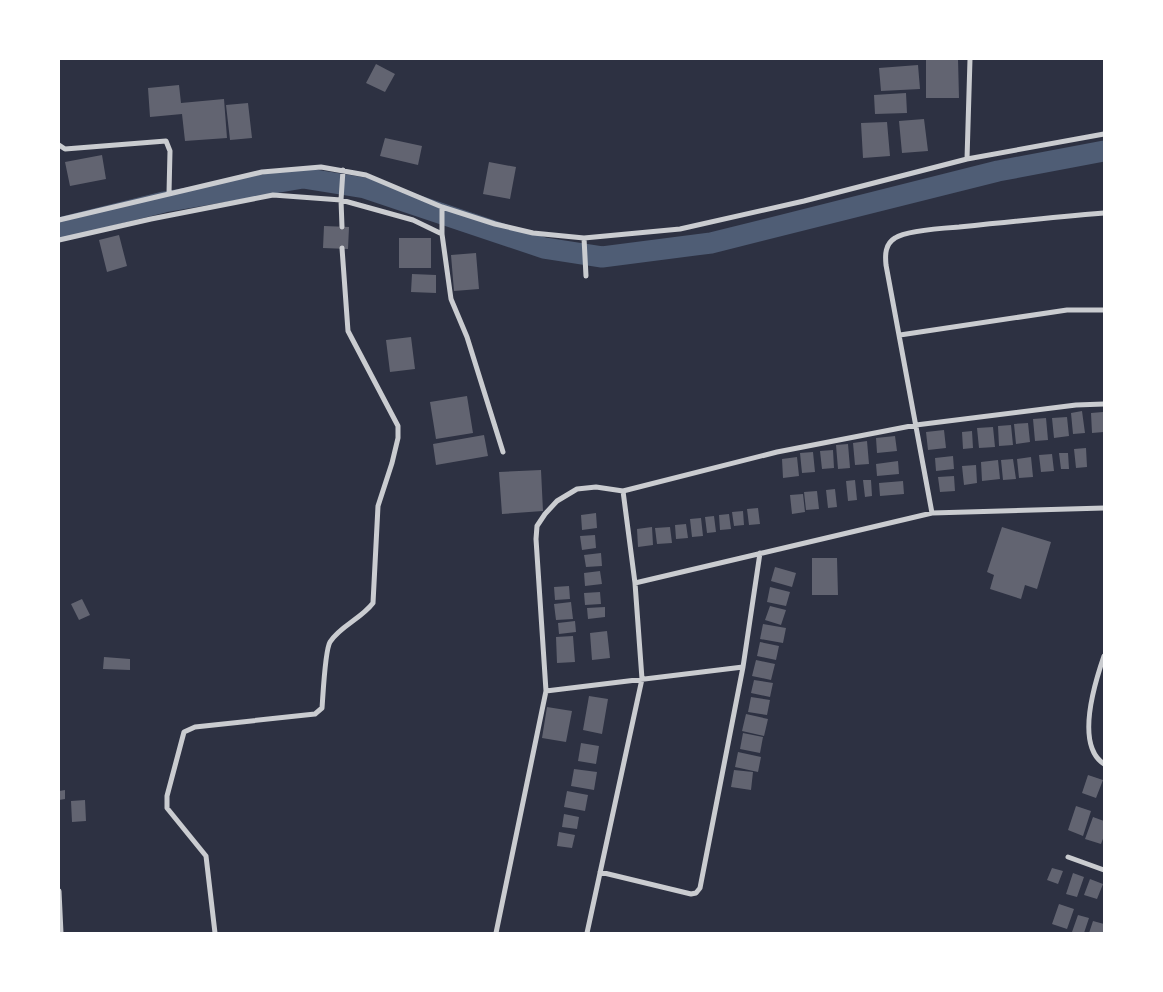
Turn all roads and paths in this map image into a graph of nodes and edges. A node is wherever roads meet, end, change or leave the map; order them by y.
1 (970, 59) edge
2 (1104, 134) edge
3 (59, 145) edge
4 (967, 159) junction
5 (343, 170) junction
6 (169, 193) junction
7 (341, 200) junction
8 (441, 209) junction
9 (1104, 213) edge
10 (59, 220) edge
11 (342, 227) dead end
12 (442, 234) junction
13 (59, 240) edge
14 (584, 241) junction
15 (342, 248) dead end
16 (586, 276) dead end
17 (1104, 310) edge
18 (900, 335) junction
19 (1104, 404) edge
20 (916, 426) junction
21 (503, 452) dead end
22 (623, 490) junction
23 (1104, 508) edge
24 (932, 513) junction
25 (760, 553) junction
26 (635, 583) junction
27 (1104, 656) edge
28 (1103, 664) edge
29 (743, 667) junction
30 (642, 679) junction
31 (546, 691) junction
32 (1104, 764) edge
33 (1068, 857) dead end
34 (1104, 870) edge
35 (600, 872) junction
36 (59, 891) edge
37 (61, 933) edge
38 (214, 933) edge
39 (496, 933) edge
40 (587, 933) edge

1 - 4 street
2 - 4 street
3 - 6 street
4 - 14 street
5 - 6 street
5 - 7 street
5 - 8 street
6 - 10 street
7 - 11 street
7 - 12 street
7 - 13 street
8 - 12 street
8 - 14 street
9 - 18 street
12 - 21 street
14 - 16 street
15 - 38 street
17 - 18 street
18 - 20 street
19 - 20 street
20 - 22 street
20 - 24 street
22 - 26 street
22 - 31 street
23 - 24 street
24 - 25 street
25 - 26 street
25 - 29 street
26 - 30 street
27 - 28 street
28 - 32 street
29 - 30 street
29 - 35 street
30 - 31 street
30 - 35 street
31 - 39 street
33 - 34 street
35 - 40 street
36 - 37 street

